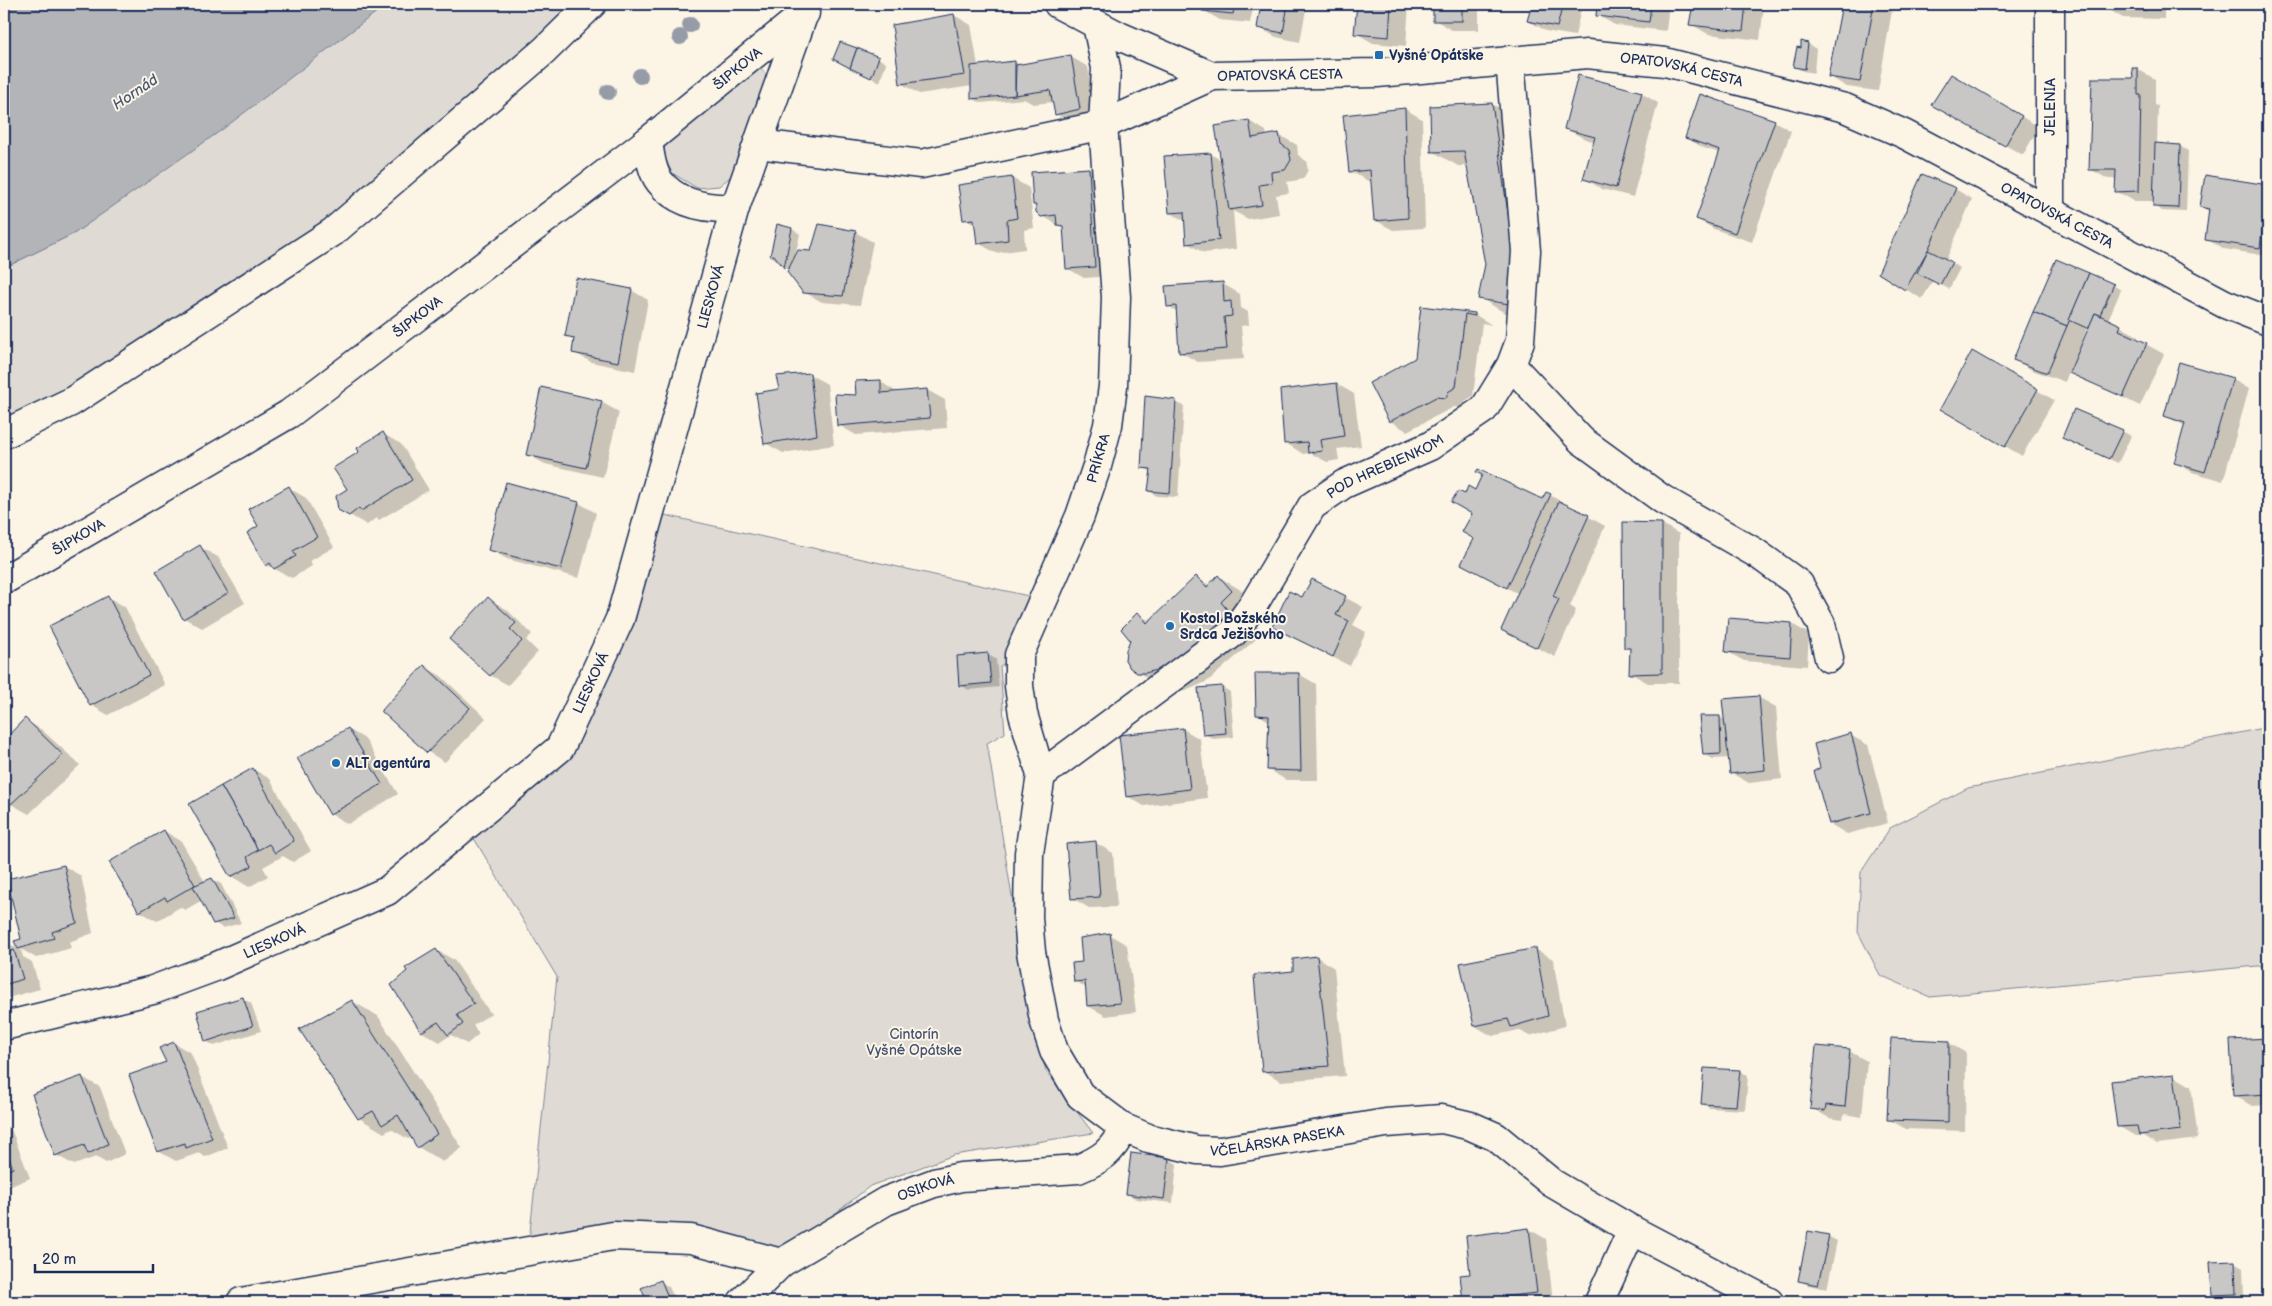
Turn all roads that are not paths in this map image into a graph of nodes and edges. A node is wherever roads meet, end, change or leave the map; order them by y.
1 (592, 4) edge
2 (1058, 4) edge
3 (2050, 4) edge
4 (809, 8) edge
5 (1097, 26) junction
6 (1510, 60) junction
7 (1212, 76) junction
8 (1103, 125) junction
9 (648, 141) junction
10 (758, 144) junction
11 (735, 208) junction
12 (2050, 210) junction
13 (2268, 321) edge
14 (1511, 365) junction
15 (4, 434) edge
16 (4, 580) edge
17 (1829, 658) dead end
18 (1041, 774) junction
19 (4, 1026) edge
20 (1124, 1128) junction
21 (1632, 1230) junction
22 (780, 1263) junction
23 (240, 1302) edge
24 (742, 1302) edge
25 (1599, 1302) edge
26 (1769, 1302) edge

1 - 15 street
2 - 5 street, OPATOVSKÁ CESTA
3 - 12 street, JELENIA
4 - 9 street, ŠIPKOVA
4 - 10 street, LIESKOVÁ
5 - 7 street, OPATOVSKÁ CESTA
5 - 8 street, PRÍKRA
6 - 7 street, OPATOVSKÁ CESTA
6 - 12 street, OPATOVSKÁ CESTA
6 - 14 street, POD HREBIENKOM
7 - 8 street
8 - 10 street
8 - 18 street, PRÍKRA
9 - 11 street
9 - 16 street, ŠIPKOVA
10 - 11 street, LIESKOVÁ
11 - 19 street, LIESKOVÁ
12 - 13 street, OPATOVSKÁ CESTA
14 - 17 street
14 - 18 street, POD HREBIENKOM
18 - 20 street, VČELÁRSKA PASEKA
20 - 21 street, VČELÁRSKA PASEKA
20 - 22 street, OSIKOVÁ
21 - 25 street
21 - 26 street, VČELÁRSKA PASEKA
22 - 23 street
22 - 24 street, OSIKOVÁ

